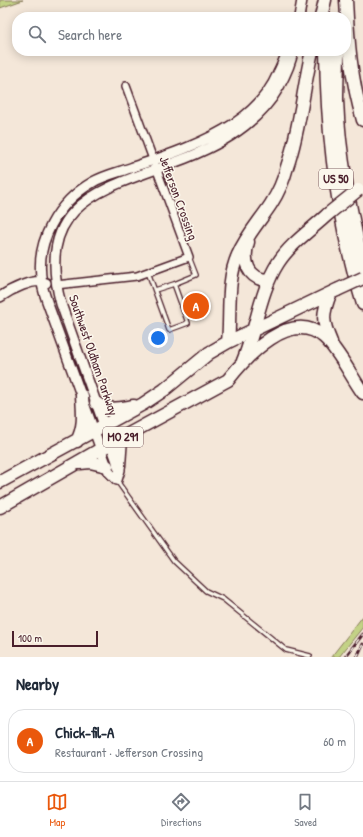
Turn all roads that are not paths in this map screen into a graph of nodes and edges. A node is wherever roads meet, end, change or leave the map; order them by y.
1 (302, 0) edge
2 (325, 0) edge
3 (342, 0) edge
4 (346, 0) edge
5 (300, 12) edge
6 (322, 12) edge
7 (326, 12) edge
8 (341, 12) edge
9 (346, 12) edge
10 (286, 56) edge
11 (292, 56) edge
12 (311, 56) edge
13 (326, 56) edge
14 (338, 56) edge
15 (349, 56) edge
16 (126, 86) dead end
17 (363, 120) edge
18 (238, 126) junction
19 (154, 164) junction
20 (360, 188) edge
21 (252, 230) junction
22 (43, 247) junction
23 (189, 257) junction
24 (363, 267) edge
25 (148, 272) junction
26 (363, 278) edge
27 (270, 280) junction
28 (42, 281) junction
29 (174, 284) junction
30 (56, 285) junction
31 (155, 290) junction
32 (333, 292) junction
33 (0, 297) edge
34 (61, 304) junction
35 (363, 304) edge
36 (253, 330) junction
37 (228, 342) junction
38 (336, 353) junction
39 (241, 364) junction
40 (363, 393) edge
41 (82, 396) junction
42 (96, 403) junction
43 (143, 404) junction
44 (100, 428) junction
45 (77, 441) junction
46 (111, 443) junction
47 (77, 463) junction
48 (113, 466) junction
49 (117, 480) joint
50 (0, 482) edge
51 (0, 507) edge
52 (310, 656) dead end

1 - 5 street
2 - 6 highway
2 - 7 highway
3 - 8 highway
4 - 9 highway
10 - 18 street, Southwest Oldham Parkway
11 - 18 street, Southwest Oldham Parkway
12 - 21 highway
13 - 35 highway, US 50
14 - 24 highway, US 50
15 - 17 highway
16 - 19 street, Jefferson Crossing
18 - 19 street, Southwest Oldham Parkway
19 - 22 street, Southwest Oldham Parkway
19 - 23 street, Jefferson Crossing
19 - 30 street, Southwest Oldham Parkway
20 - 27 highway, bridge
21 - 27 highway
21 - 37 highway
22 - 28 street, Southwest Oldham Parkway
22 - 30 street
23 - 25 street, Jefferson Crossing
23 - 29 lane
25 - 30 street, Jefferson Crossing
25 - 31 lane
26 - 32 highway, MO 291, bridge
27 - 36 highway
28 - 33 street
28 - 34 street
28 - 41 street, Southwest Oldham Parkway
29 - 31 lane
29 - 31 lane
30 - 34 street, Southwest Oldham Parkway
32 - 36 highway, MO 291
32 - 38 highway, MO 291
34 - 42 street, Southwest Oldham Parkway
36 - 37 highway, MO 291
36 - 39 highway
37 - 43 highway, MO 291
38 - 39 highway, MO 291
38 - 40 highway, MO 291
39 - 46 highway, MO 291
41 - 44 street, Southwest Oldham Parkway
41 - 45 highway
42 - 43 highway
42 - 44 street, Southwest Oldham Parkway
43 - 44 highway, MO 291
44 - 45 highway, MO 291
44 - 46 street, Southwest Oldham Parkway
45 - 50 highway, MO 291
46 - 47 highway, MO 291
46 - 48 highway
46 - 48 street, Southwest Oldham Parkway
47 - 48 highway
47 - 51 highway, MO 291
48 - 49 street, Southwest Oldham Parkway
49 - 52 lane

